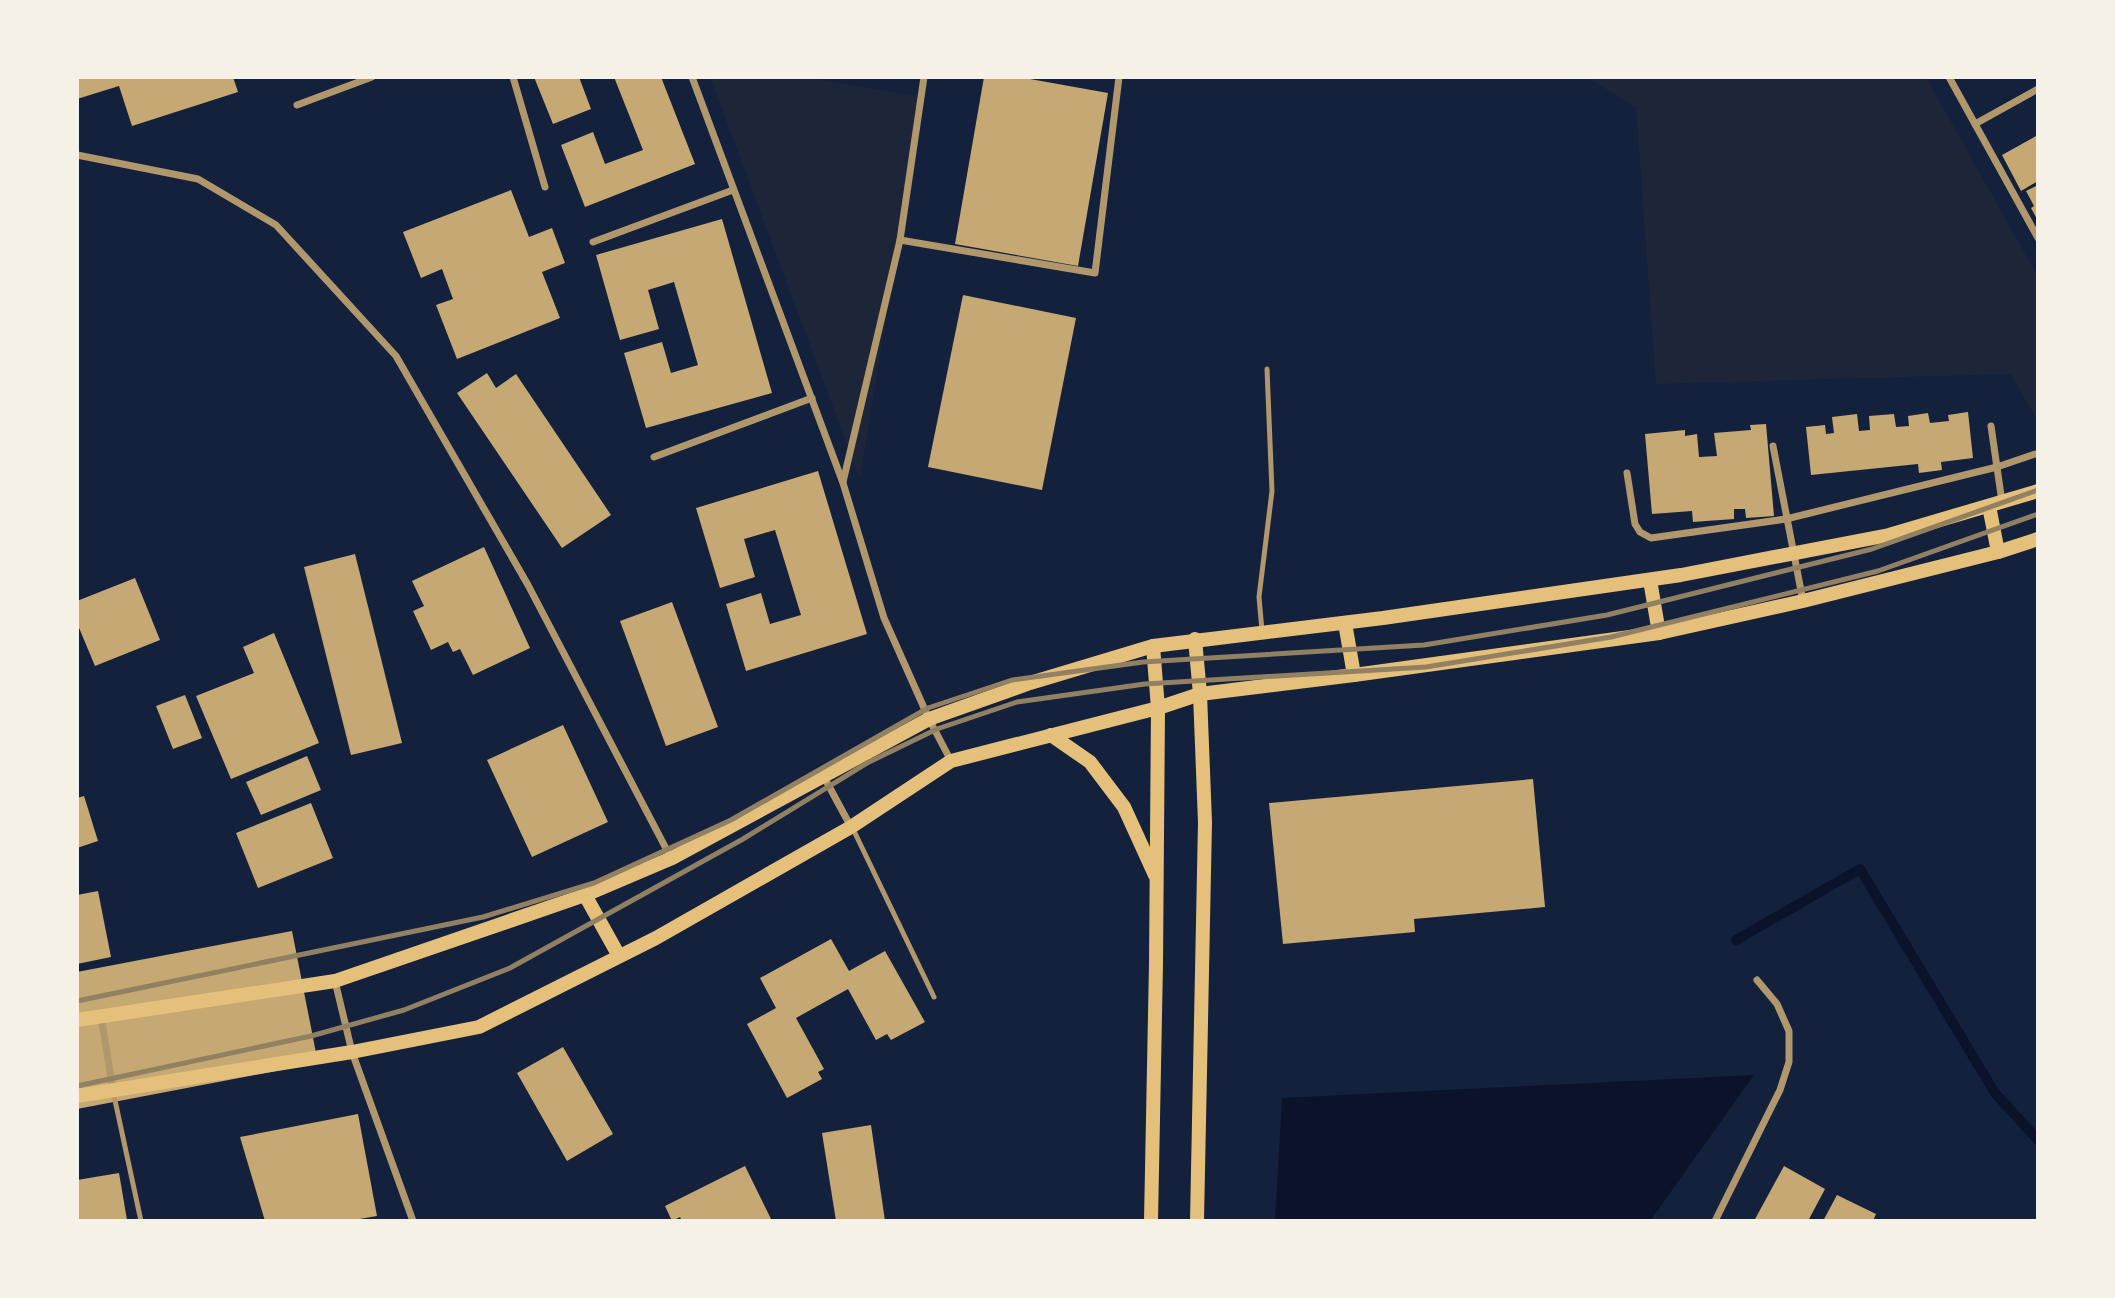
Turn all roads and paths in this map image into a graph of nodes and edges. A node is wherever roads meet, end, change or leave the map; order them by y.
1 (372, 77) edge
2 (513, 77) edge
3 (692, 77) edge
4 (924, 77) edge
5 (1119, 77) edge
6 (1949, 77) edge
7 (2038, 89) edge
8 (297, 104) dead end
9 (1975, 124) junction
10 (77, 155) edge
11 (545, 187) dead end
12 (733, 190) junction
13 (2038, 237) edge
14 (900, 240) junction
15 (593, 242) dead end
16 (1267, 369) dead end
17 (812, 398) junction
18 (1991, 426) dead end
19 (1773, 446) dead end
20 (2035, 454) dead end
21 (654, 457) dead end
22 (1997, 467) junction
23 (1627, 473) dead end
24 (843, 483) junction
25 (2038, 491) edge
26 (1995, 504) junction
27 (1786, 519) junction
28 (2038, 539) edge
29 (1998, 552) junction
30 (1793, 554) junction
31 (1650, 580) junction
32 (1803, 601) junction
33 (1345, 623) junction
34 (1262, 631) junction
35 (1659, 633) junction
36 (1195, 639) junction
37 (1153, 646) junction
38 (1354, 675) junction
39 (1200, 694) junction
40 (1158, 708) junction
41 (929, 719) junction
42 (1051, 735) junction
43 (951, 761) junction
44 (824, 777) junction
45 (851, 827) junction
46 (672, 858) junction
47 (1157, 880) junction
48 (584, 895) junction
49 (619, 956) junction
50 (1757, 979) dead end
51 (335, 981) junction
52 (934, 997) dead end
53 (102, 1016) junction
54 (77, 1020) edge
55 (352, 1052) junction
56 (113, 1091) junction
57 (77, 1096) edge
58 (141, 1221) edge
59 (414, 1221) edge
60 (1151, 1221) edge
61 (1197, 1221) edge
62 (1715, 1221) edge

1 - 8 street
2 - 11 street
3 - 12 street
4 - 14 street
5 - 14 street
6 - 9 street
7 - 9 street
9 - 13 street
10 - 46 street
12 - 15 street
12 - 17 street
14 - 24 street
16 - 34 lane
17 - 21 street
17 - 24 street
18 - 22 street
19 - 27 street
20 - 22 street
22 - 26 street
22 - 27 street
23 - 27 street
24 - 41 street
25 - 26 main road
26 - 29 main road
26 - 30 main road
27 - 30 street
28 - 29 main road
29 - 32 main road
30 - 31 main road
30 - 32 street
31 - 33 main road
31 - 35 main road
32 - 35 main road
33 - 34 main road
33 - 38 main road
34 - 36 main road
35 - 38 main road
36 - 37 main road
36 - 39 main road
37 - 40 main road
37 - 41 main road
38 - 39 main road
39 - 40 main road
39 - 61 main road
40 - 42 main road
40 - 47 main road
41 - 43 street
41 - 44 main road
42 - 43 main road
42 - 47 main road
43 - 45 main road
44 - 45 street
44 - 46 main road
45 - 49 main road
45 - 52 lane
46 - 48 main road
47 - 60 main road
48 - 49 main road
48 - 51 main road
49 - 55 main road
50 - 62 street
51 - 53 main road
51 - 55 street
53 - 54 main road
53 - 56 street
55 - 56 main road
55 - 59 street
56 - 57 main road
56 - 58 lane

